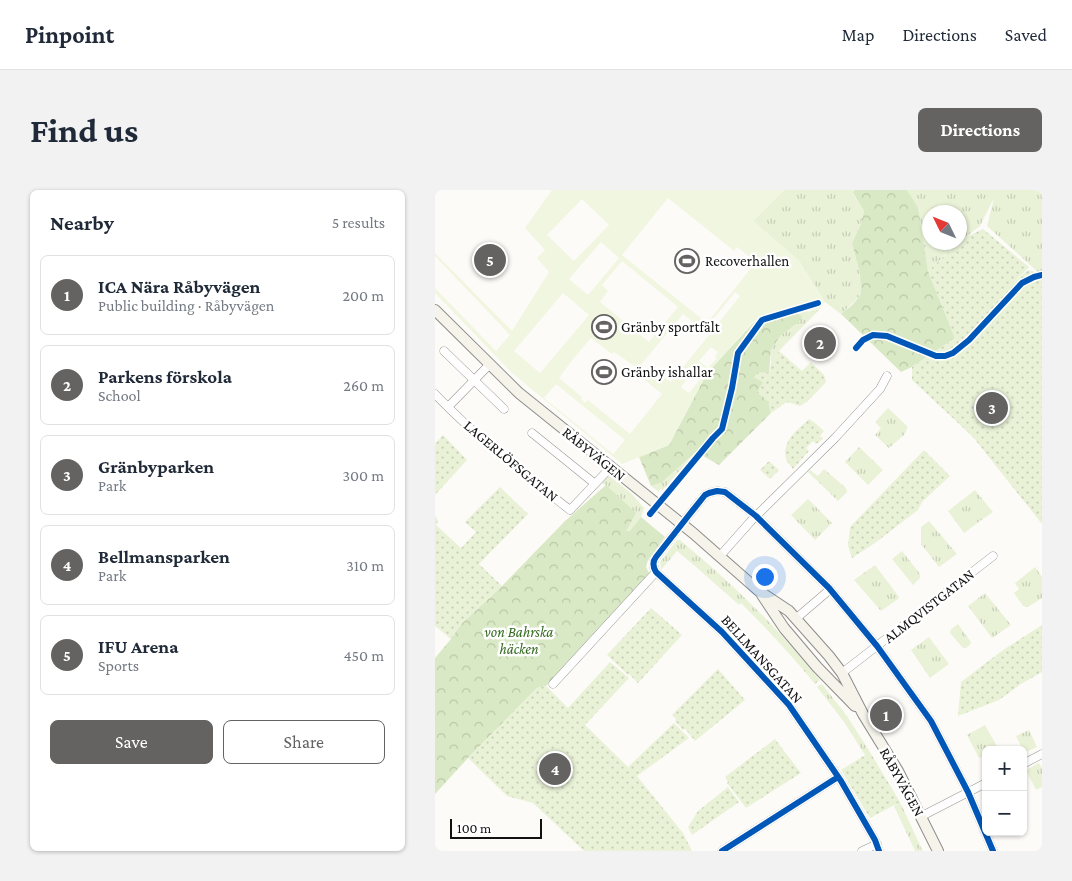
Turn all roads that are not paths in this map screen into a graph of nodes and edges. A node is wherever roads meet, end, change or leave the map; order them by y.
1 (435, 310) edge
2 (444, 351) dead end
3 (490, 364) junction
4 (887, 376) dead end
5 (474, 380) junction
6 (435, 394) edge
7 (448, 407) junction
8 (504, 409) dead end
9 (532, 433) dead end
10 (611, 467) junction
11 (595, 483) junction
12 (756, 516) junction
13 (681, 524) junction
14 (720, 556) junction
15 (993, 556) dead end
16 (656, 572) junction
17 (759, 591) junction
18 (827, 592) dead end
19 (799, 616) dead end
20 (877, 646) junction
21 (842, 673) junction
22 (553, 684) dead end
23 (863, 714) junction
24 (1042, 754) edge
25 (1027, 762) edge
26 (838, 776) junction
27 (982, 785) edge
28 (968, 792) junction
29 (921, 816) junction
30 (878, 848) edge
31 (722, 851) edge
32 (862, 851) edge
33 (938, 851) edge
34 (993, 851) edge

1 - 3 main road, RÅBYVÄGEN
2 - 5 street
3 - 5 street
3 - 10 main road, RÅBYVÄGEN
4 - 12 street
5 - 7 street
5 - 8 street
6 - 7 street, LAGERLÖFSGATAN
7 - 11 street, LAGERLÖFSGATAN
9 - 11 street
10 - 11 street, LAGERLÖFSGATAN
10 - 13 main road, RÅBYVÄGEN
12 - 13 street
12 - 14 street
12 - 20 street
13 - 14 main road, RÅBYVÄGEN
13 - 16 street
14 - 17 main road, RÅBYVÄGEN
15 - 20 street, ALMQVISTGATAN
16 - 22 street
16 - 26 street, BELLMANSGATAN
17 - 21 main road, RÅBYVÄGEN
17 - 23 main road, RÅBYVÄGEN
18 - 19 street
20 - 21 street, ALMQVISTGATAN
20 - 28 street
21 - 23 main road, RÅBYVÄGEN
23 - 29 main road, RÅBYVÄGEN
24 - 25 street
26 - 30 street, BELLMANSGATAN
26 - 31 street
27 - 28 street
28 - 29 street
28 - 34 street
29 - 33 main road, RÅBYVÄGEN
30 - 32 street

